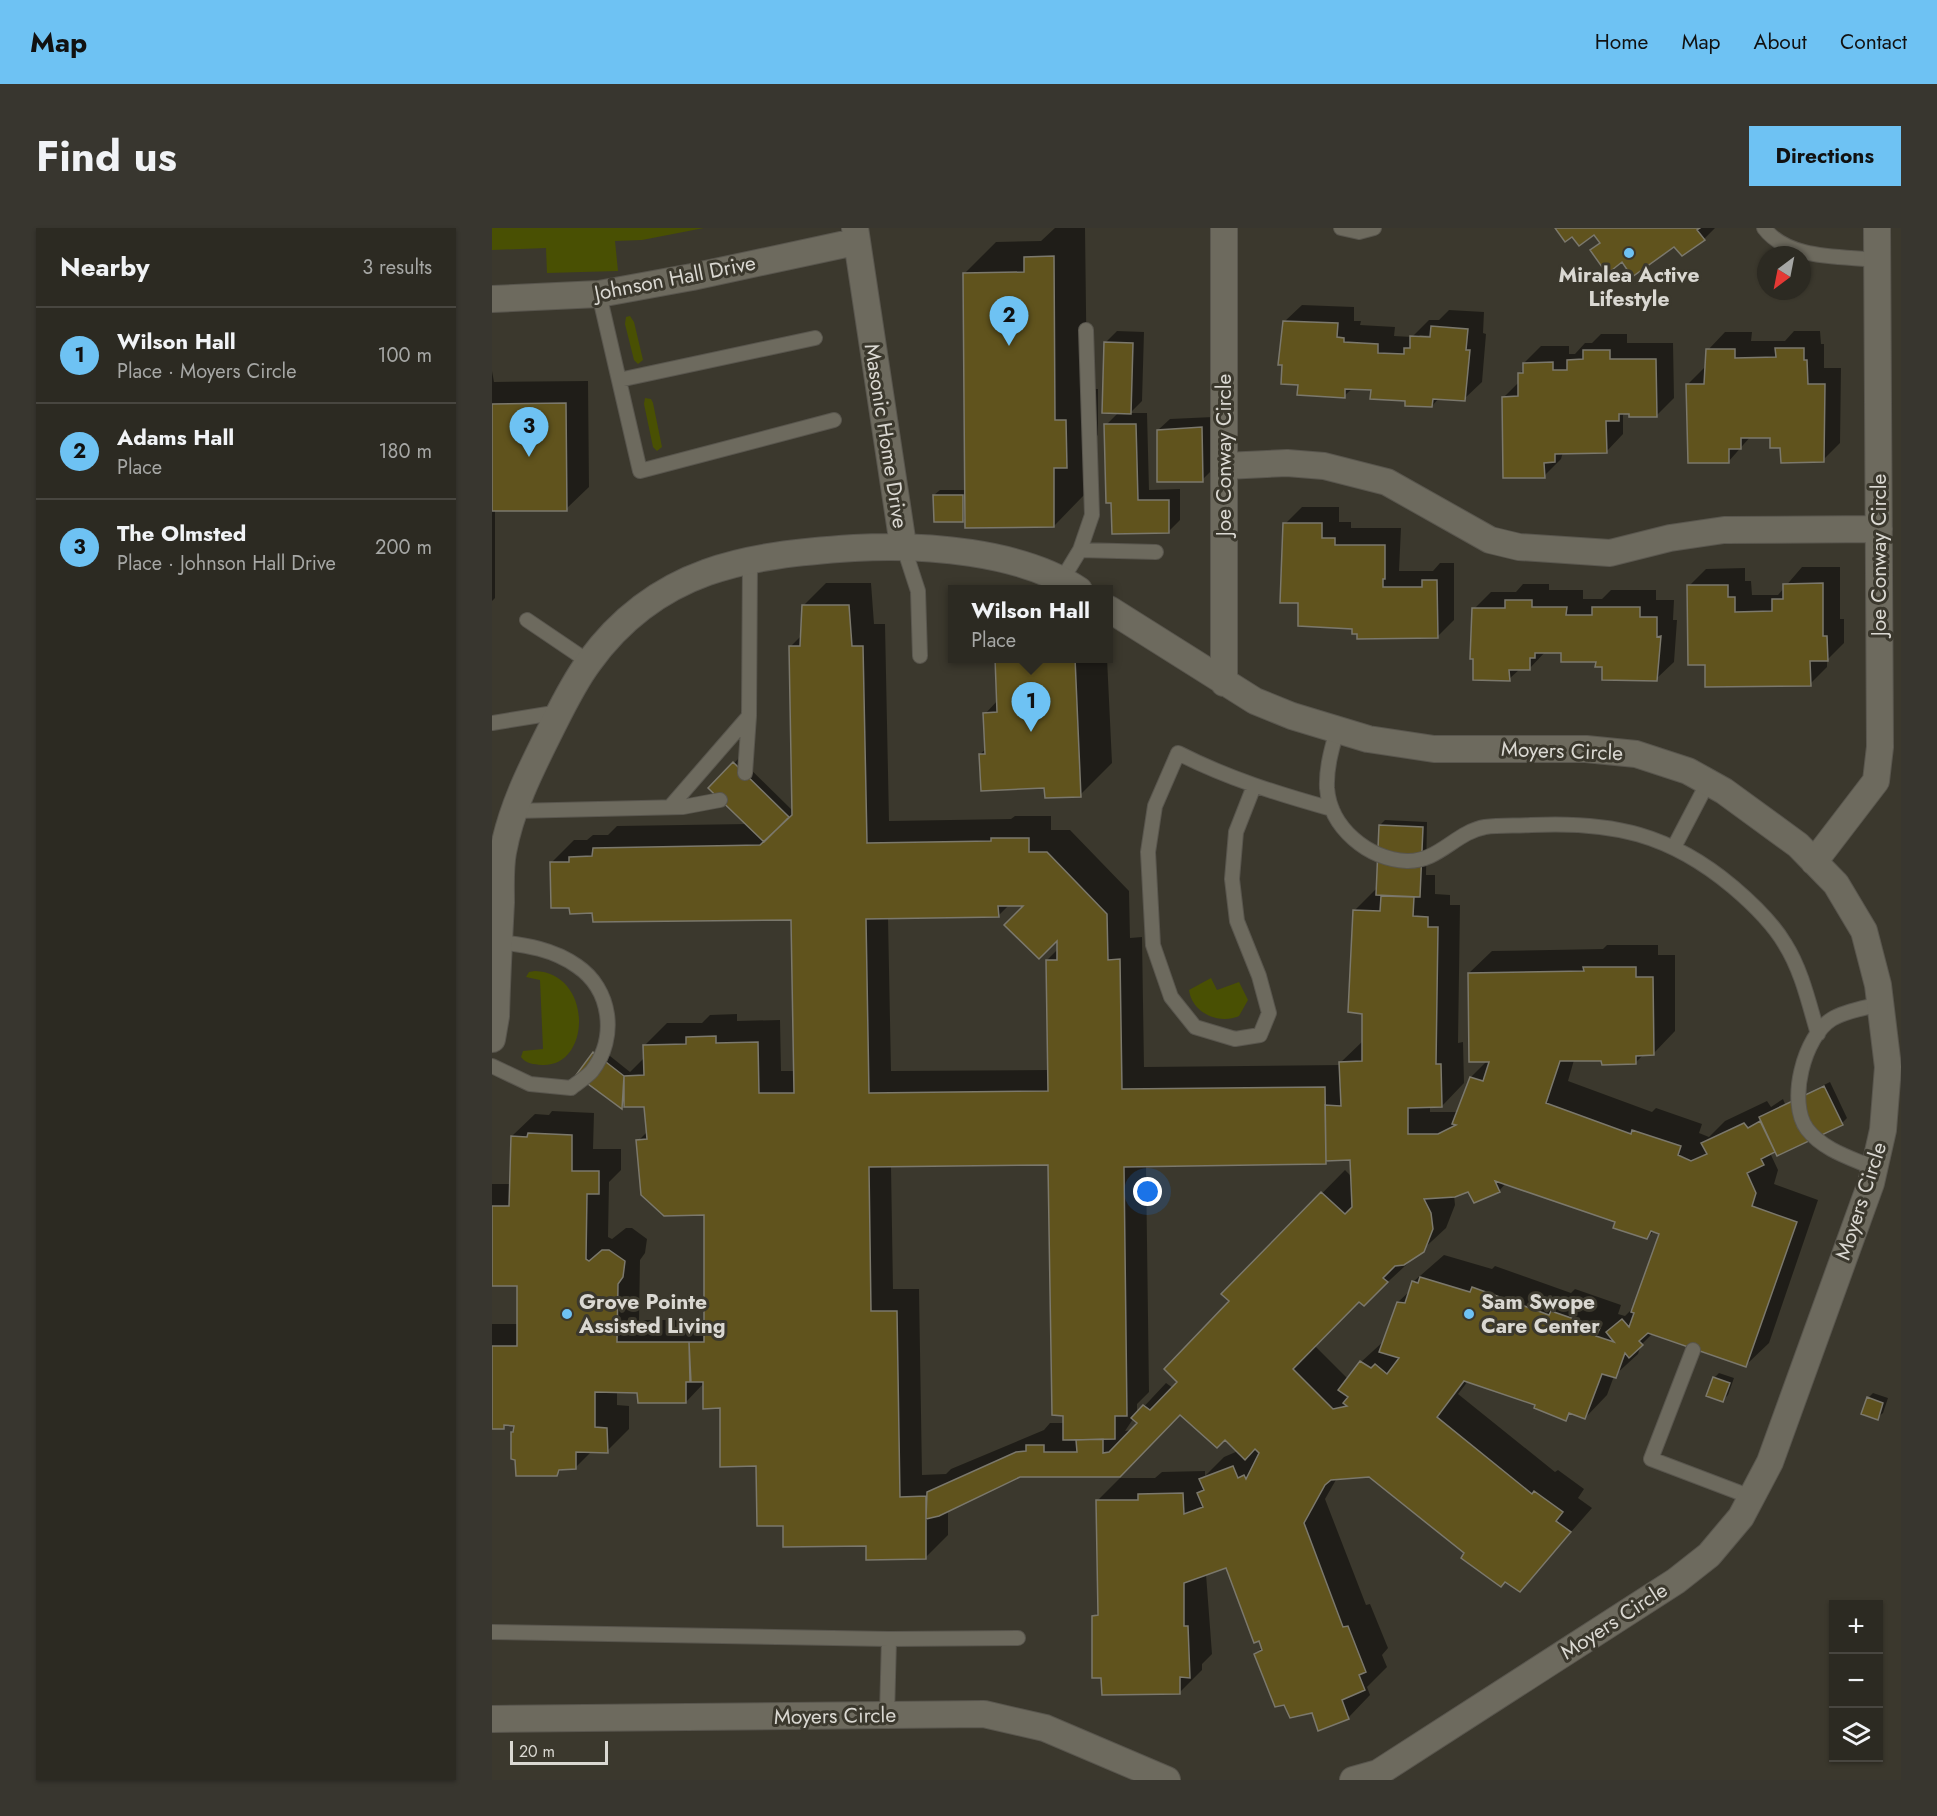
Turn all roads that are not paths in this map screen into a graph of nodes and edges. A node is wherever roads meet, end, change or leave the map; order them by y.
1 (1224, 228) edge
2 (1341, 228) edge
3 (1374, 228) edge
4 (1764, 228) edge
5 (1876, 228) edge
6 (855, 235) edge
7 (1877, 260) junction
8 (599, 294) junction
9 (492, 299) edge
10 (1086, 330) dead end
11 (815, 338) dead end
12 (619, 380) junction
13 (834, 420) dead end
14 (1224, 466) junction
15 (1878, 529) junction
16 (903, 545) junction
17 (1080, 550) junction
18 (1155, 552) dead end
19 (750, 560) junction
20 (1071, 584) edge
21 (1113, 612) edge
22 (527, 620) dead end
23 (920, 656) dead end
24 (589, 662) junction
25 (1224, 683) junction
26 (560, 712) junction
27 (749, 716) junction
28 (492, 723) edge
29 (1337, 730) junction
30 (745, 773) dead end
31 (1708, 782) junction
32 (1254, 786) junction
33 (720, 800) dead end
34 (669, 807) junction
35 (1332, 809) junction
36 (514, 811) junction
37 (1674, 847) junction
38 (1814, 862) junction
39 (499, 942) junction
40 (1880, 1004) junction
41 (493, 1023) edge
42 (1818, 1034) junction
43 (492, 1066) edge
44 (1874, 1168) junction
45 (1693, 1350) dead end
46 (1751, 1497) junction
47 (492, 1632) edge
48 (1018, 1638) dead end
49 (889, 1639) junction
50 (887, 1715) junction
51 (492, 1719) edge
52 (1167, 1780) edge
53 (1353, 1780) edge

1 - 14 street, Joe Conway Circle
2 - 3 lane
4 - 7 lane
5 - 7 street, Joe Conway Circle
6 - 8 street, Johnson Hall Drive
6 - 16 street, Masonic Home Drive
7 - 15 street, Joe Conway Circle
8 - 9 street, Johnson Hall Drive
8 - 12 lane
10 - 17 lane
11 - 12 lane
12 - 13 lane
14 - 15 street
14 - 25 street, Joe Conway Circle
15 - 38 street, Joe Conway Circle
16 - 19 street, Masonic Home Drive
16 - 20 street
16 - 23 lane
17 - 18 lane
17 - 20 lane
19 - 24 street, Masonic Home Drive
19 - 27 lane
21 - 25 street, Moyers Circle
22 - 24 lane
24 - 26 street, Masonic Home Drive
25 - 29 street, Moyers Circle
26 - 28 lane
26 - 36 street, Masonic Home Drive
27 - 30 lane
27 - 34 lane
29 - 31 street, Moyers Circle
29 - 35 lane
31 - 37 lane
31 - 38 street, Moyers Circle
32 - 32 lane
32 - 35 lane
33 - 34 lane
34 - 36 lane
35 - 37 lane
36 - 39 street, Masonic Home Drive
37 - 42 lane
38 - 40 street, Moyers Circle
39 - 41 street, Masonic Home Drive
39 - 43 lane
40 - 42 lane
40 - 44 street, Moyers Circle
42 - 44 lane
44 - 46 street, Moyers Circle
45 - 46 lane
46 - 53 street, Moyers Circle
47 - 49 lane
48 - 49 lane
49 - 50 lane
50 - 51 street, Moyers Circle
50 - 52 street, Moyers Circle

